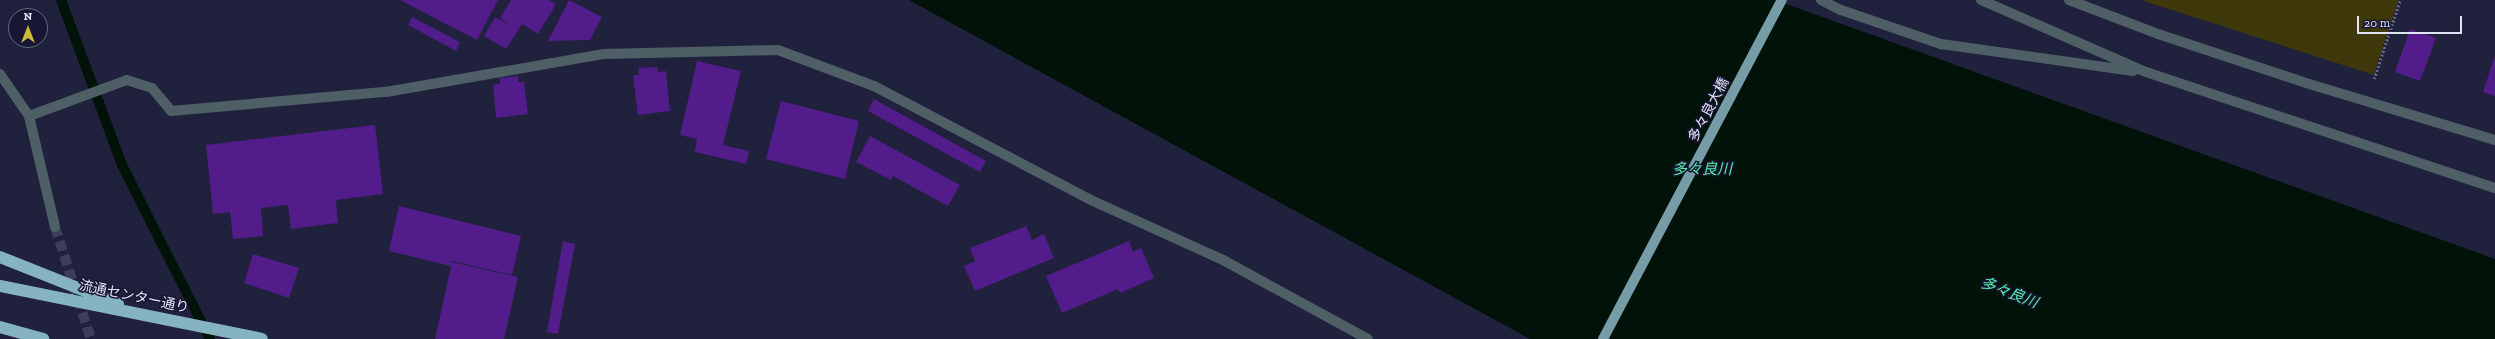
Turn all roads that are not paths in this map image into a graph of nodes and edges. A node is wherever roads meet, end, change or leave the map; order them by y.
1 (1782, 0) edge
2 (1820, 0) edge
3 (1981, 0) edge
4 (2069, 0) edge
5 (2146, 72) junction
6 (1, 78) edge
7 (29, 116) junction
8 (2495, 140) edge
9 (2495, 188) edge
10 (55, 227) tunnel mouth
11 (0, 257) edge
12 (0, 286) edge
13 (146, 315) junction
14 (0, 327) edge
15 (44, 339) edge
16 (262, 339) edge
17 (1368, 339) edge
18 (1603, 339) edge

1 - 18 main road, 多々良大橋
2 - 5 street
3 - 5 street
4 - 8 street
5 - 9 street
6 - 7 street
7 - 10 street
7 - 17 street
11 - 13 highway
12 - 13 highway, 流通センター通り
13 - 16 highway, 流通センター通り
14 - 15 highway

